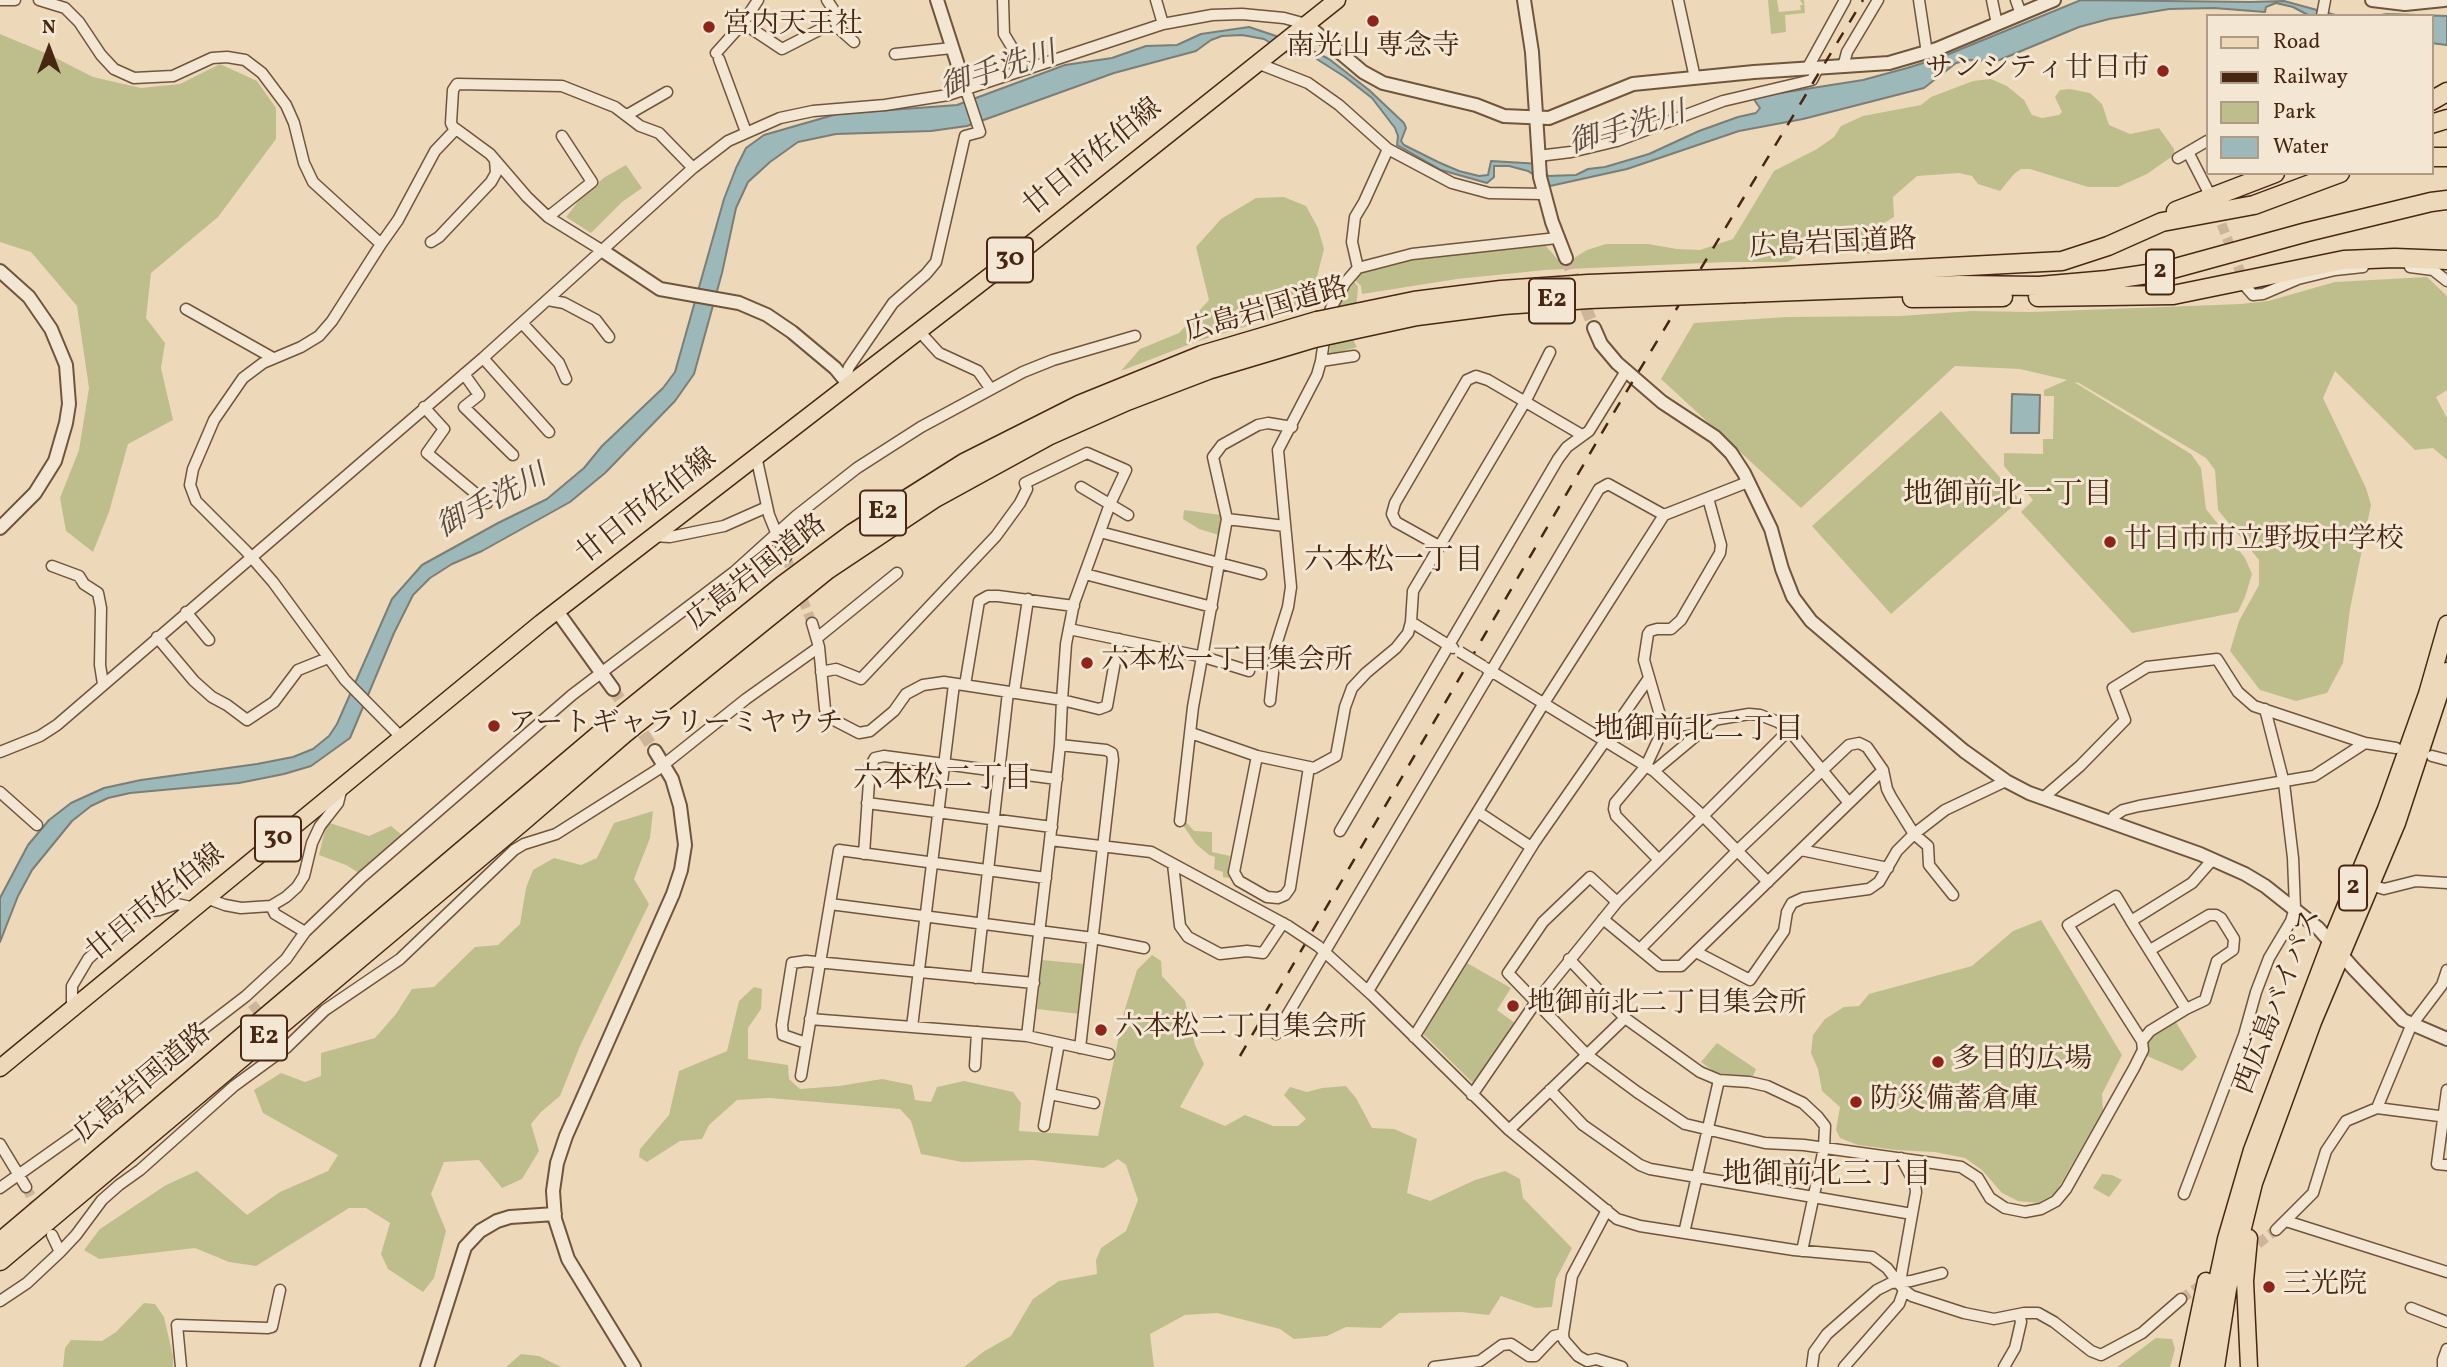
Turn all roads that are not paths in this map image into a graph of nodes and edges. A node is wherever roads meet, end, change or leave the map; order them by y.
1 (0, 0) edge
2 (15, 0) edge
3 (38, 0) edge
4 (758, 0) edge
5 (827, 0) edge
6 (937, 0) edge
7 (1003, 0) edge
8 (1156, 0) edge
9 (1336, 0) edge
10 (1524, 0) edge
11 (1678, 0) edge
12 (1845, 0) edge
13 (1878, 0) edge
14 (1919, 0) edge
15 (1992, 0) edge
16 (2016, 0) edge
17 (2054, 0) edge
18 (2372, 0) edge
19 (2444, 0) edge
20 (2021, 14) junction
21 (743, 23) junction
22 (1163, 24) junction
23 (1306, 24) junction
24 (1997, 24) junction
25 (825, 27) dead end
26 (854, 42) dead end
27 (952, 48) junction
28 (1927, 53) junction
29 (895, 54) dead end
30 (1259, 62) junction
31 (1843, 66) junction
32 (1025, 69) junction
33 (1813, 69) junction
34 (1695, 78) junction
35 (667, 92) dead end
36 (967, 93) junction
37 (627, 115) junction
38 (1536, 118) junction
39 (454, 129) junction
40 (746, 132) junction
41 (562, 135) dead end
42 (2206, 142) edge
43 (1388, 149) junction
44 (2188, 152) junction
45 (1538, 156) junction
46 (2178, 158) dead end
47 (495, 160) junction
48 (693, 167) junction
49 (2270, 175) edge
50 (2335, 175) edge
51 (1543, 191) junction
52 (2209, 193) dead end
53 (2447, 201) edge
54 (2447, 212) edge
55 (548, 217) junction
56 (2355, 221) junction
57 (2149, 227) junction
58 (1557, 237) junction
59 (430, 242) dead end
60 (381, 244) junction
61 (603, 251) junction
62 (1566, 258) tunnel mouth
63 (2447, 260) edge
64 (1962, 265) joint
65 (1358, 268) junction
66 (0, 271) edge
67 (2447, 281) edge
68 (1959, 285) joint
69 (1745, 286) junction
70 (2039, 286) junction
71 (2246, 287) dead end
72 (1817, 290) junction
73 (2077, 296) junction
74 (548, 300) junction
75 (186, 309) dead end
76 (522, 323) junction
77 (1594, 328) tunnel mouth
78 (1316, 330) junction
79 (919, 331) junction
80 (1135, 336) dead end
81 (609, 337) dead end
82 (1550, 352) dead end
83 (1354, 356) dead end
84 (273, 358) junction
85 (483, 358) junction
86 (1321, 362) junction
87 (1626, 371) junction
88 (464, 373) junction
89 (566, 379) dead end
90 (847, 382) junction
91 (990, 388) junction
92 (1525, 402) junction
93 (424, 407) junction
94 (1292, 427) junction
95 (549, 432) dead end
96 (1582, 435) junction
97 (513, 455) dead end
98 (757, 456) junction
99 (1748, 482) junction
100 (1081, 487) dead end
101 (1708, 498) junction
102 (487, 503) dead end
103 (1110, 504) junction
104 (767, 507) junction
105 (1128, 515) dead end
106 (1664, 515) junction
107 (1227, 519) junction
108 (1285, 526) junction
109 (0, 528) edge
110 (1100, 532) junction
111 (777, 534) junction
112 (653, 536) junction
113 (1439, 546) junction
114 (251, 557) junction
115 (786, 557) tunnel mouth
116 (1220, 564) junction
117 (52, 566) dead end
118 (897, 573) dead end
119 (1085, 574) junction
120 (1261, 574) dead end
121 (1028, 600) junction
122 (1074, 606) junction
123 (1212, 607) junction
124 (557, 611) junction
125 (186, 612) junction
126 (812, 622) tunnel mouth
127 (1411, 622) junction
128 (2447, 624) edge
129 (1069, 629) junction
130 (157, 637) junction
131 (209, 639) dead end
132 (1119, 639) junction
133 (818, 642) junction
134 (1448, 645) junction
135 (1204, 657) junction
136 (328, 659) junction
137 (1486, 668) junction
138 (821, 671) junction
139 (1249, 671) dead end
140 (2447, 671) edge
141 (601, 672) junction
142 (1649, 678) junction
143 (103, 684) junction
144 (960, 685) junction
145 (614, 689) tunnel mouth
146 (1011, 692) junction
147 (1062, 700) junction
148 (1270, 701) dead end
149 (1544, 704) junction
150 (2265, 709) junction
151 (1717, 719) junction
152 (1665, 725) junction
153 (1789, 730) junction
154 (1191, 733) junction
155 (401, 737) junction
156 (1605, 741) junction
157 (2365, 743) junction
158 (1060, 745) junction
159 (2396, 748) dead end
160 (654, 751) tunnel mouth
161 (0, 752) edge
162 (1256, 756) junction
163 (2432, 756) dead end
164 (2447, 760) edge
165 (663, 764) junction
166 (945, 764) junction
167 (1309, 767) junction
168 (1650, 769) junction
169 (1822, 770) junction
170 (1883, 770) junction
171 (1000, 772) junction
172 (1057, 779) junction
173 (2006, 781) junction
174 (2284, 783) junction
175 (343, 786) junction
176 (0, 792) edge
177 (2043, 798) junction
178 (867, 803) junction
179 (1849, 803) junction
180 (939, 812) junction
181 (1478, 812) junction
182 (1703, 816) junction
183 (994, 819) junction
184 (1180, 821) dead end
185 (2111, 823) junction
186 (37, 825) dead end
187 (1052, 827) junction
188 (1340, 831) dead end
189 (1914, 834) junction
190 (1050, 840) junction
191 (1103, 846) junction
192 (1531, 847) junction
193 (1738, 850) junction
194 (1801, 850) junction
195 (864, 854) junction
196 (2213, 859) junction
197 (1658, 860) junction
198 (933, 863) junction
199 (1173, 864) junction
200 (1888, 868) junction
201 (988, 871) junction
202 (1046, 878) junction
203 (1768, 882) junction
204 (2447, 883) edge
205 (2371, 885) junction
206 (1953, 895) dead end
207 (1617, 902) junction
208 (201, 903) junction
209 (830, 904) junction
210 (271, 906) junction
211 (2295, 908) junction
212 (926, 917) junction
213 (1603, 919) junction
214 (2131, 920) junction
215 (982, 924) junction
216 (1285, 925) junction
217 (1040, 931) junction
218 (305, 932) junction
219 (1093, 938) junction
220 (2331, 941) junction
221 (1144, 948) dead end
222 (1321, 949) junction
223 (1640, 949) junction
224 (2150, 950) junction
225 (1696, 952) junction
226 (2342, 955) junction
227 (1569, 959) junction
228 (820, 962) junction
229 (2447, 970) edge
230 (919, 972) junction
231 (976, 978) junction
232 (1034, 983) junction
233 (1368, 991) junction
234 (1536, 1002) junction
235 (2186, 1009) junction
236 (72, 1010) junction
237 (1625, 1018) junction
238 (810, 1019) junction
239 (2412, 1024) junction
240 (912, 1027) junction
241 (977, 1032) junction
242 (1276, 1034) dead end
243 (1027, 1036) junction
244 (1414, 1037) junction
245 (2447, 1039) edge
246 (2142, 1041) junction
247 (806, 1043) junction
248 (1059, 1043) junction
249 (1080, 1048) junction
250 (1109, 1054) dead end
251 (1587, 1055) junction
252 (975, 1066) dead end
253 (0, 1068) edge
254 (800, 1076) dead end
255 (1719, 1080) junction
256 (1550, 1090) junction
257 (2447, 1090) edge
258 (1049, 1094) junction
259 (1472, 1094) junction
260 (1094, 1104) dead end
261 (2377, 1108) junction
262 (2445, 1117) edge
263 (1044, 1126) dead end
264 (1509, 1130) junction
265 (1707, 1130) junction
266 (0, 1144) edge
267 (1824, 1148) junction
268 (2252, 1150) junction
269 (1901, 1158) junction
270 (2447, 1165) edge
271 (19, 1173) junction
272 (1697, 1177) junction
273 (2254, 1183) junction
274 (26, 1187) tunnel mouth
275 (0, 1188) edge
276 (2185, 1194) dead end
277 (1813, 1197) junction
278 (1607, 1210) junction
279 (555, 1214) junction
280 (1912, 1214) junction
281 (2286, 1221) junction
282 (2276, 1230) tunnel mouth
283 (1684, 1233) junction
284 (52, 1235) dead end
285 (0, 1242) edge
286 (1802, 1251) junction
287 (60, 1252) junction
288 (0, 1261) edge
289 (2447, 1272) edge
290 (1942, 1273) dead end
291 (1902, 1286) junction
292 (279, 1290) dead end
293 (2181, 1299) tunnel mouth
294 (0, 1301) edge
295 (2411, 1308) dead end
296 (2019, 1314) junction
297 (2447, 1322) edge
298 (1563, 1334) junction
299 (2447, 1349) edge
300 (1848, 1366) edge
301 (181, 1367) edge
302 (427, 1367) edge
303 (634, 1367) edge
304 (1434, 1367) edge
305 (1622, 1367) edge
306 (1812, 1367) edge
307 (2004, 1367) edge
308 (2188, 1367) edge
309 (2202, 1367) edge
310 (2217, 1367) edge
311 (2249, 1367) edge
312 (2444, 1367) edge

1 - 2 street
3 - 60 street
4 - 21 street
5 - 26 street
6 - 27 street
7 - 32 street
8 - 22 street
9 - 23 main road, 廿日市佐伯線 / 30
10 - 38 street
11 - 34 street
12 - 33 street
13 - 31 street
14 - 28 street
15 - 24 street
16 - 20 street
17 - 20 street
18 - 19 street
20 - 24 street
21 - 25 street
21 - 40 street
22 - 23 street
22 - 32 street
23 - 30 main road, 廿日市佐伯線 / 30
23 - 38 street
24 - 28 street
27 - 29 street
27 - 36 street
28 - 31 street
30 - 43 street
30 - 79 main road, 廿日市佐伯線 / 30
31 - 33 street
32 - 36 street
33 - 34 street
33 - 45 street
34 - 38 street
35 - 37 street
36 - 40 street
36 - 90 street
37 - 39 street
37 - 48 street
38 - 45 street
39 - 47 street
39 - 60 street
40 - 48 street
41 - 55 street
42 - 44 street
43 - 51 street
43 - 65 street
44 - 46 street
44 - 52 street
45 - 51 street
47 - 55 street
47 - 59 street
48 - 61 street
49 - 57 highway, 2
50 - 57 highway
51 - 58 street
53 - 56 highway, 2
54 - 56 highway
55 - 61 street
56 - 70 highway, 2
57 - 64 highway, 2
58 - 62 street
58 - 65 street
60 - 84 street
61 - 74 street
61 - 90 street
63 - 73 highway
64 - 69 highway, 広島岩国道路 / E2
65 - 86 street
66 - 109 street
67 - 71 street
68 - 70 highway, 2
68 - 72 highway, 広島岩国道路 / E2
69 - 72 highway, 広島岩国道路 / E2
69 - 78 highway, 広島岩国道路 / E2, bridge
70 - 73 highway
72 - 73 highway
74 - 76 street
74 - 81 street
75 - 84 street
76 - 85 street
76 - 89 street
77 - 87 street
78 - 285 highway, 広島岩国道路 / E2
78 - 288 highway, 広島岩国道路 / E2
79 - 90 main road, 廿日市佐伯線 / 30
79 - 91 street
80 - 91 street
82 - 92 street
83 - 86 street
84 - 114 street
85 - 88 street
85 - 95 street
86 - 94 street
87 - 96 street
87 - 99 street
88 - 93 street
88 - 97 street
90 - 98 main road, 廿日市佐伯線 / 30
91 - 111 street
92 - 96 street
92 - 113 street
92 - 113 street
93 - 102 street
93 - 114 street
94 - 107 street
94 - 108 street
96 - 134 street
98 - 104 street
98 - 112 main road, 廿日市佐伯線 / 30
99 - 101 street
99 - 173 street
100 - 103 street
101 - 106 street
101 - 142 street
103 - 105 street
103 - 110 street
103 - 138 street
104 - 111 street
104 - 112 street
106 - 137 street
106 - 149 street
107 - 108 street
107 - 116 street
108 - 148 street
110 - 116 street
110 - 119 street
111 - 115 street
111 - 141 street
112 - 124 main road, 廿日市佐伯線 / 30
113 - 127 street
114 - 125 street
114 - 136 street
116 - 120 street
116 - 123 street
117 - 143 street
118 - 133 street
119 - 122 street
119 - 123 street
121 - 122 street
121 - 144 street
121 - 146 street
122 - 129 street
123 - 135 street
124 - 141 street
124 - 155 main road, 廿日市佐伯線 / 30
125 - 130 street
125 - 131 street
126 - 133 street
127 - 134 street
127 - 167 street
128 - 220 main road, 西広島バイパス / 2
129 - 132 street
129 - 147 street
130 - 136 street
130 - 143 street
132 - 135 street
132 - 147 street
133 - 138 street
133 - 165 street
134 - 137 street, bridge
134 - 188 street
135 - 139 street
135 - 154 street
136 - 155 street
137 - 149 street
137 - 222 street
138 - 144 street
140 - 205 main road, 西広島バイパス / 2
141 - 145 street
141 - 218 street
142 - 152 street
142 - 156 street
143 - 161 street
144 - 146 street
144 - 166 street
146 - 147 street
146 - 171 street
147 - 158 street
149 - 156 street
149 - 181 street
150 - 157 street
150 - 174 street
150 - 177 street
151 - 152 street
151 - 153 street
151 - 168 street
152 - 168 street
153 - 169 street
153 - 182 street
154 - 162 street
154 - 184 street
155 - 175 main road, 廿日市佐伯線 / 30
156 - 168 street
156 - 192 street
157 - 159 street
157 - 174 street
158 - 172 street
158 - 191 street
160 - 165 street
162 - 167 street
162 - 167 street
163 - 164 street
165 - 279 street
165 - 287 street
166 - 171 street
166 - 178 street
166 - 180 street
168 - 182 street
168 - 197 street
169 - 170 street
169 - 179 street
169 - 193 street
170 - 179 street
170 - 189 street
171 - 172 street
171 - 183 street
172 - 187 street
173 - 177 street
173 - 189 street
174 - 185 street
174 - 211 street
175 - 208 main road, 廿日市佐伯線 / 30
175 - 210 street
176 - 186 street
177 - 185 street
178 - 180 street
178 - 195 street
179 - 194 street
180 - 183 street
180 - 198 street
181 - 192 street
181 - 233 street
182 - 193 street
182 - 197 street
183 - 187 street
183 - 201 street
185 - 196 street
187 - 190 street
189 - 200 street
189 - 206 street
190 - 191 street
190 - 202 street
191 - 199 street
191 - 219 street
192 - 244 street
193 - 203 street
193 - 223 street
194 - 200 street
194 - 203 street
195 - 198 street
195 - 209 street
196 - 211 street
196 - 214 street
197 - 207 street
198 - 201 street
198 - 212 street
199 - 216 street
199 - 216 street
200 - 225 street
201 - 202 street
201 - 215 street
202 - 217 street
203 - 225 street
204 - 205 street
205 - 226 main road, 西広島バイパス / 2
207 - 213 street
207 - 234 street
208 - 210 street
208 - 236 main road, 廿日市佐伯線 / 30
208 - 236 street
209 - 212 street
209 - 228 street
210 - 218 street
211 - 220 street
211 - 276 street
212 - 215 street
212 - 230 street
213 - 223 street
213 - 227 street
214 - 224 street
214 - 246 street
215 - 217 street
215 - 231 street
216 - 222 street, bridge
217 - 219 street
217 - 232 street
218 - 271 street
219 - 221 street
219 - 249 street
220 - 226 street
220 - 268 main road, 西広島バイパス / 2
222 - 233 street
222 - 242 street
223 - 225 street
224 - 235 street
224 - 235 street
226 - 239 street
226 - 273 main road, 西広島バイパス / 2
227 - 234 street
227 - 237 street
228 - 230 street
228 - 238 street
228 - 247 street
229 - 239 street
230 - 231 street
230 - 240 street
231 - 232 street
232 - 243 street
233 - 244 street
234 - 251 street
234 - 259 street
235 - 246 street
236 - 253 main road, 廿日市佐伯線 / 30
237 - 251 street
237 - 255 street
238 - 240 street
238 - 247 street
239 - 245 street
239 - 261 street
240 - 241 street
241 - 243 street
241 - 252 street
243 - 248 street
244 - 259 street
246 - 269 street
247 - 254 street
248 - 249 street
248 - 258 street
249 - 250 street
251 - 256 street
251 - 265 street
255 - 265 street
255 - 267 street
256 - 264 street
256 - 272 street
257 - 262 street
258 - 260 street
258 - 263 street
259 - 264 street
261 - 262 street
261 - 281 street
262 - 270 street
264 - 278 street
265 - 267 street
265 - 272 street
266 - 271 street
267 - 269 street
267 - 277 street
268 - 308 main road
268 - 309 main road, 西広島バイパス / 2
269 - 280 street
271 - 274 street
271 - 275 street
272 - 277 street
272 - 283 street
273 - 310 main road, 西広島バイパス / 2
273 - 311 main road
277 - 280 street
277 - 286 street
278 - 283 street
278 - 298 street
279 - 302 street
279 - 303 street
280 - 291 street
281 - 282 street
281 - 289 street
283 - 286 street
284 - 287 street
286 - 291 street
287 - 294 street
290 - 291 street
291 - 296 street
291 - 300 street
291 - 306 street
292 - 301 street
293 - 296 street
295 - 297 street
296 - 307 street
298 - 304 street
298 - 305 street
299 - 312 street

